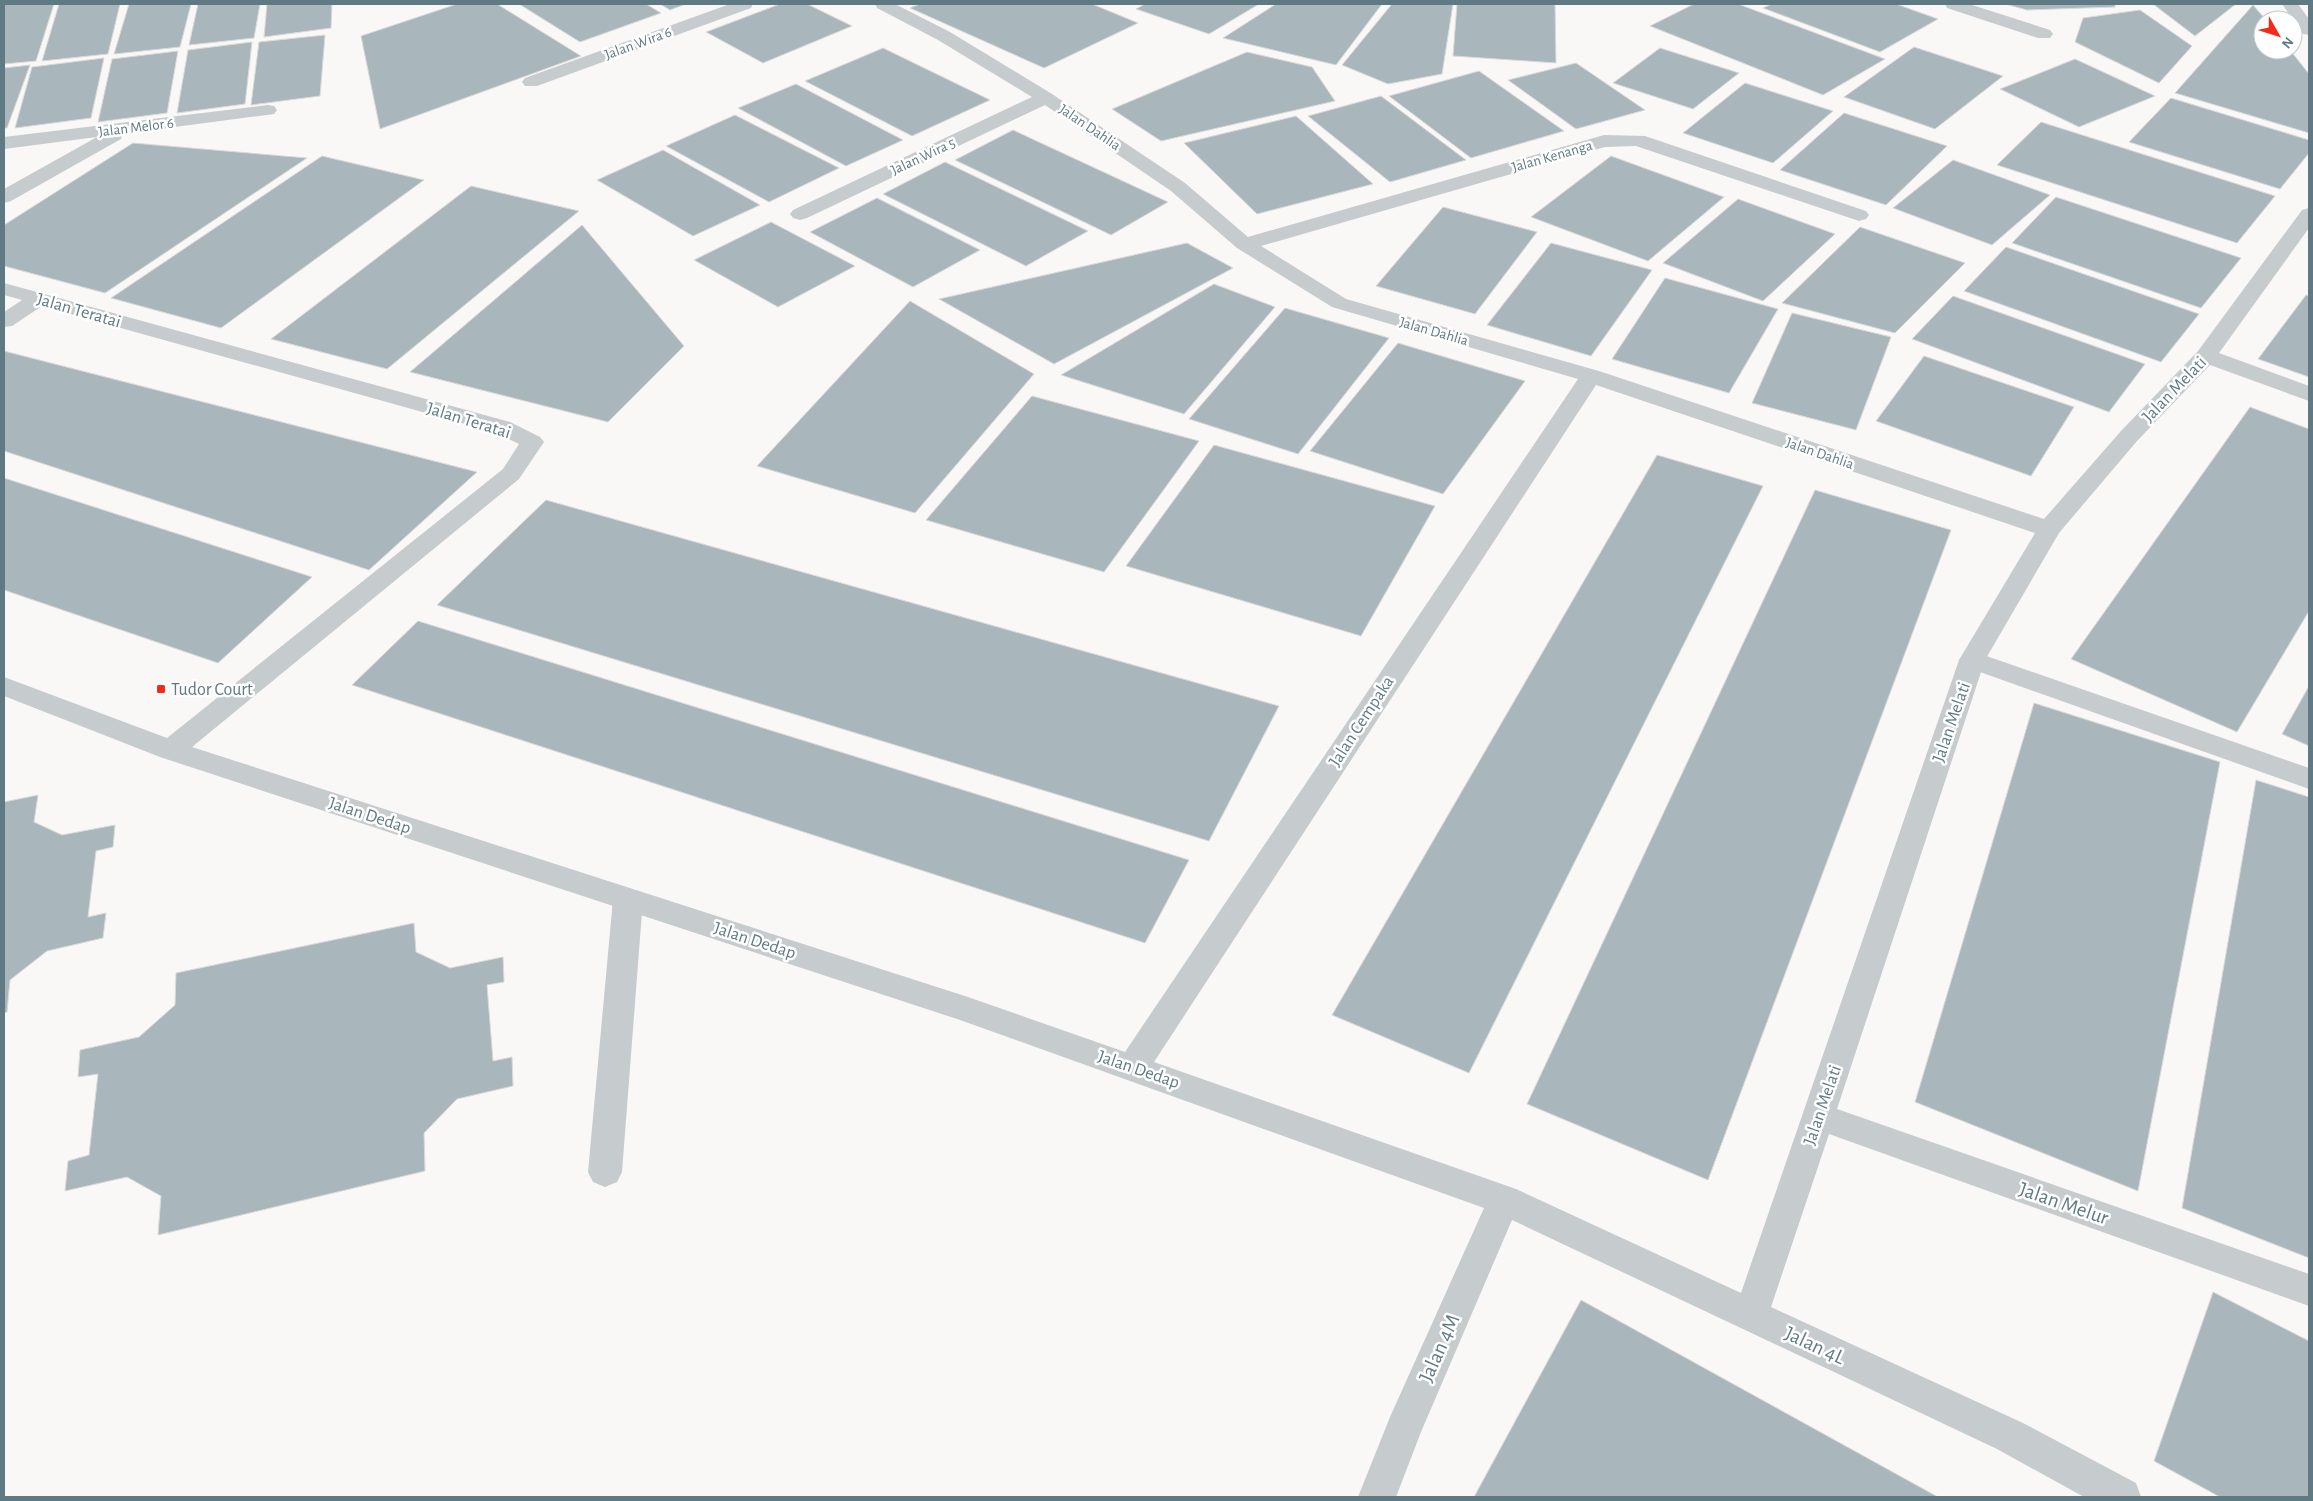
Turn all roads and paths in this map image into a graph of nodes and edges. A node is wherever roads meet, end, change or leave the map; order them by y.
1 (745, 4) edge
2 (883, 4) edge
3 (1953, 4) edge
4 (2290, 4) edge
5 (2309, 30) edge
6 (2044, 34) dead end
7 (531, 82) dead end
8 (1046, 98) junction
9 (268, 110) dead end
10 (126, 128) junction
11 (4, 143) edge
12 (4, 197) edge
13 (800, 214) dead end
14 (2309, 214) edge
15 (1858, 215) dead end
16 (1244, 244) junction
17 (4, 289) edge
18 (38, 299) junction
19 (4, 321) edge
20 (2206, 356) junction
21 (1591, 376) junction
22 (2309, 394) edge
23 (2049, 529) junction
24 (1972, 660) junction
25 (4, 686) edge
26 (170, 750) junction
27 (2309, 780) edge
28 (628, 899) junction
29 (1133, 1067) junction
30 (1818, 1116) junction
31 (605, 1172) dead end
32 (1504, 1200) junction
33 (2309, 1290) edge
34 (1751, 1315) junction
35 (1377, 1497) edge
36 (2122, 1497) edge

1 - 7 street, Jalan Wira 6
2 - 8 street, Jalan Dahlia
3 - 6 street
4 - 5 street
8 - 13 street, Jalan Wira 5
8 - 16 street, Jalan Dahlia
9 - 10 street, Jalan Melor 6
10 - 11 street, Jalan Melor 6
10 - 12 street
14 - 20 street, Jalan Melati
15 - 16 street, Jalan Kenanga
16 - 21 street, Jalan Dahlia
17 - 18 street, Jalan Teratai
18 - 19 street
18 - 26 street, Jalan Teratai
20 - 22 street
20 - 23 street, Jalan Melati
21 - 23 street, Jalan Dahlia
21 - 29 street, Jalan Cempaka
23 - 24 street, Jalan Melati
24 - 27 street
24 - 30 street, Jalan Melati
25 - 26 street, Jalan Dedap
26 - 28 street, Jalan Dedap
28 - 29 street, Jalan Dedap
28 - 31 street
29 - 32 street, Jalan Dedap
30 - 33 street, Jalan Melur
30 - 34 street, Jalan Melati
32 - 34 street, Jalan 4L
32 - 35 street, Jalan 4M
34 - 36 street, Jalan 4L

